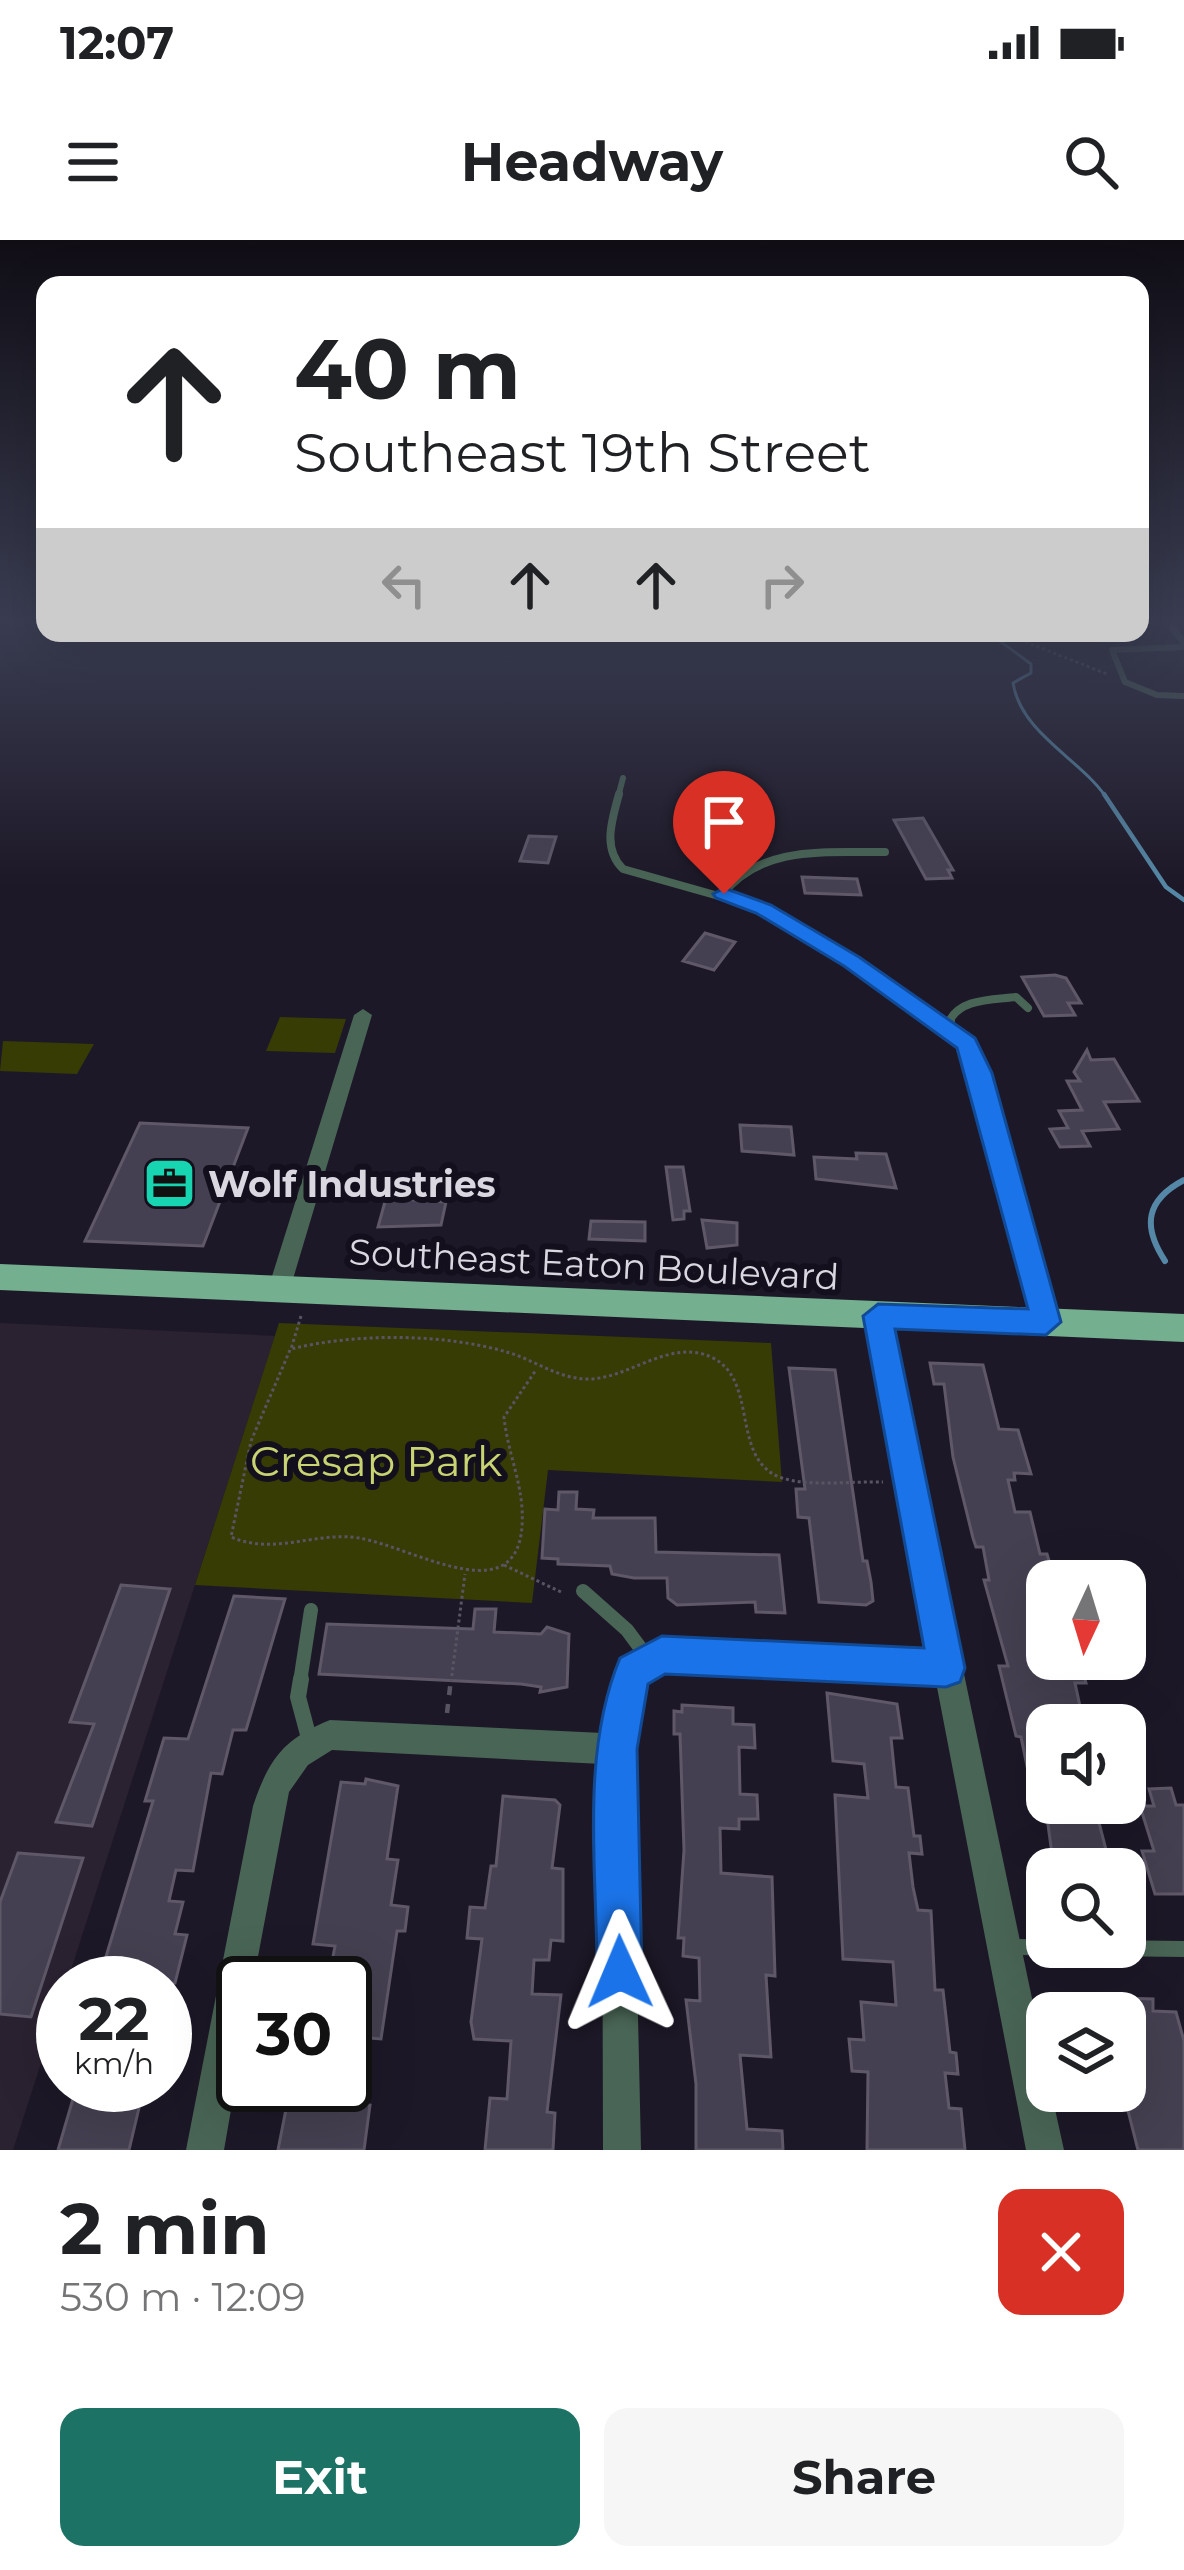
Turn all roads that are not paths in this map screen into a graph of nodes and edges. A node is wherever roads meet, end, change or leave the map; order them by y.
1 (623, 778) dead end
2 (885, 853) dead end
3 (724, 894) junction
4 (1028, 1008) dead end
5 (364, 1015) dead end
6 (947, 1028) junction
7 (0, 1277) edge
8 (279, 1289) junction
9 (878, 1316) junction
10 (1046, 1322) junction
11 (1184, 1328) edge
12 (583, 1592) road end
13 (311, 1610) dead end
14 (650, 1661) junction
15 (946, 1668) junction
16 (305, 1746) junction
17 (617, 1749) junction
18 (1004, 1947) junction
19 (1184, 1949) edge
20 (205, 2150) edge
21 (622, 2150) edge
22 (1045, 2150) edge

1 - 3 lane
2 - 3 lane
3 - 6 lane
4 - 6 lane
5 - 8 street
6 - 10 lane
7 - 8 main road, Southeast Eaton Boulevard
8 - 9 main road, Southeast Eaton Boulevard
9 - 10 main road, Southeast Eaton Boulevard
9 - 15 street
10 - 11 main road, Southeast Eaton Boulevard
12 - 14 lane
13 - 16 lane
14 - 15 street
14 - 17 street
15 - 18 street
16 - 17 street
16 - 20 street
17 - 21 street
18 - 19 lane
18 - 22 street

